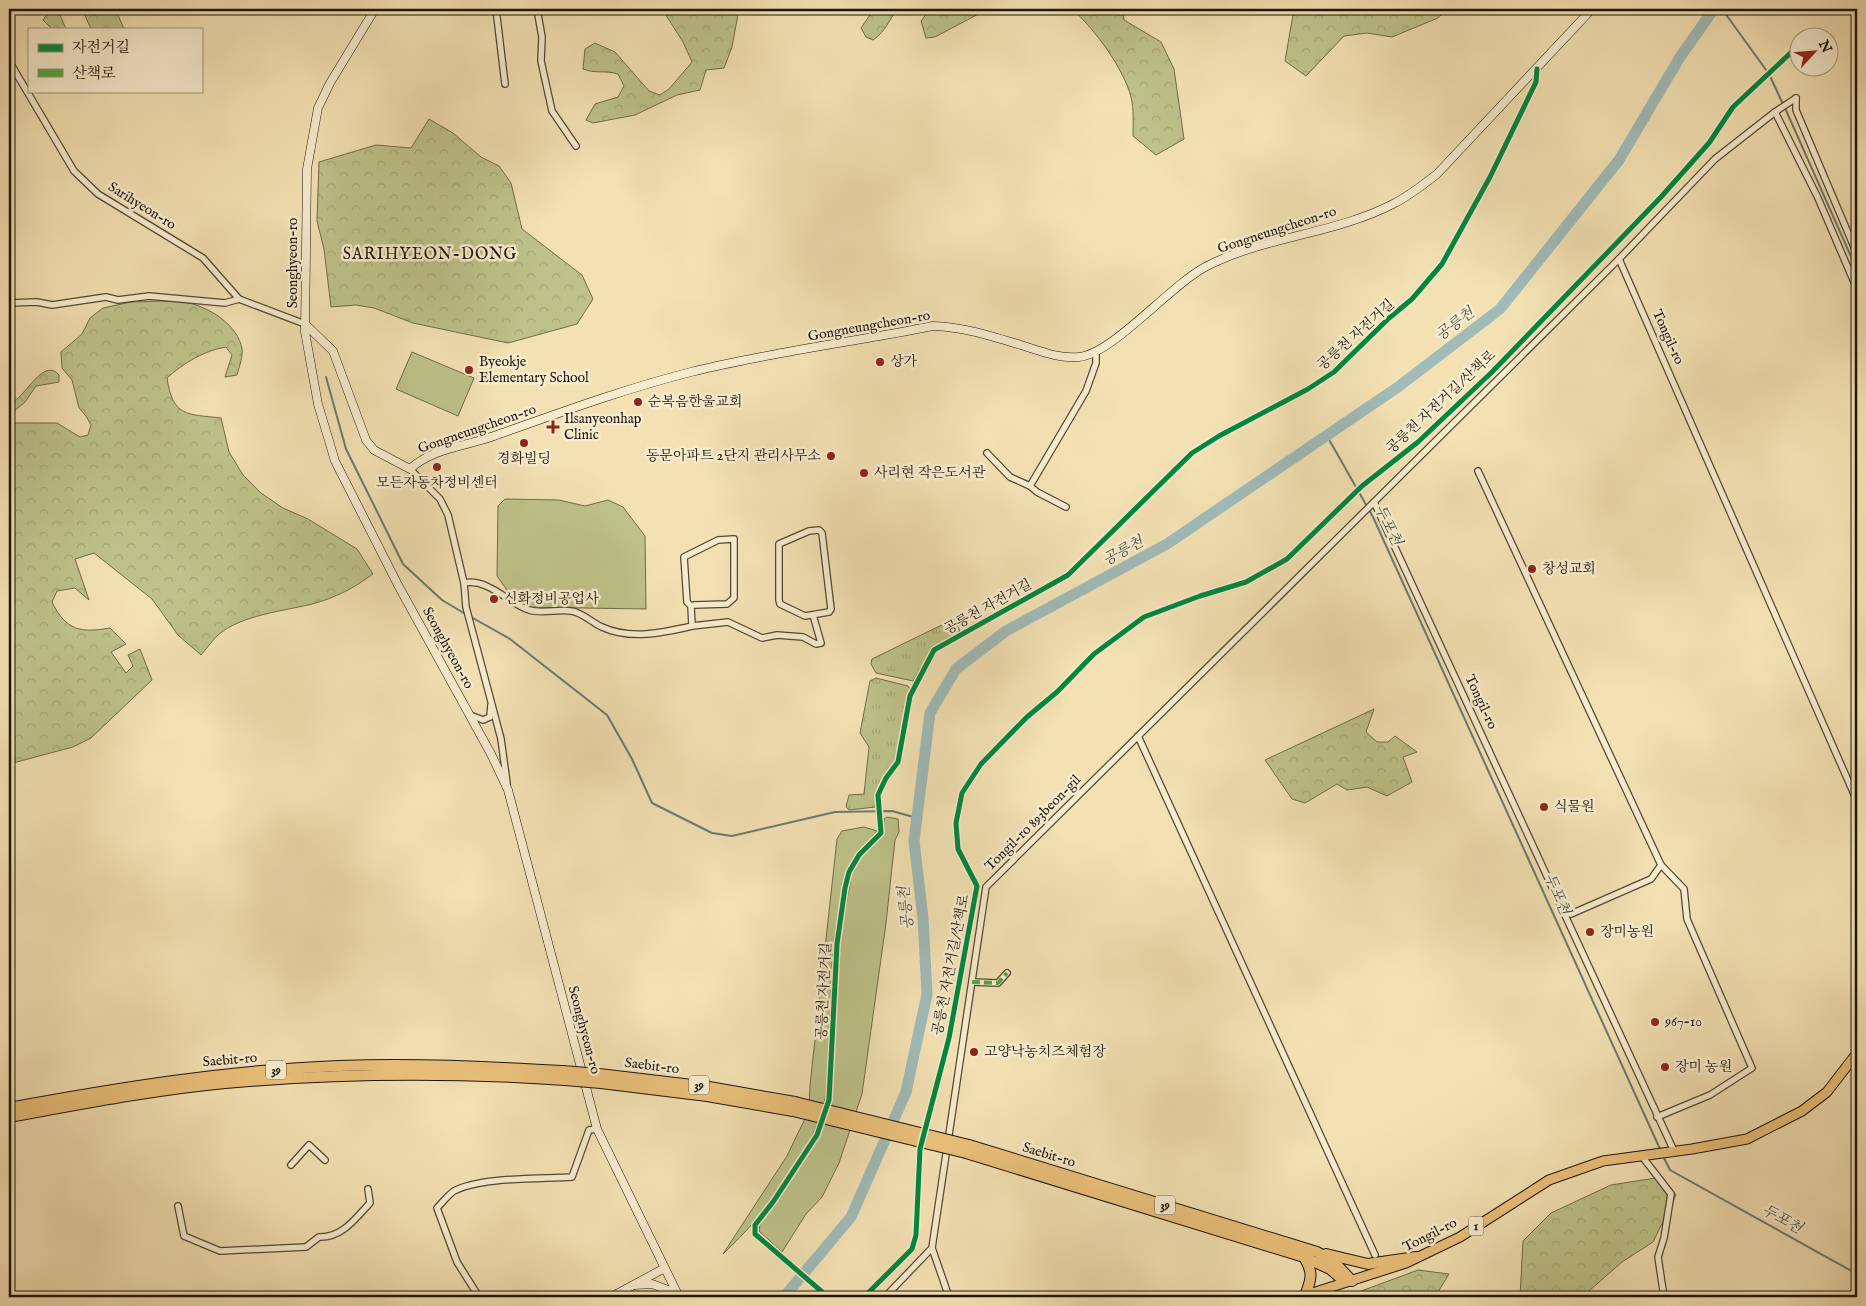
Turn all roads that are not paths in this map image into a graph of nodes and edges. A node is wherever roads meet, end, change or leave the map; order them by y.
1 (375, 9) edge
2 (496, 9) edge
3 (537, 9) edge
4 (1592, 9) edge
5 (9, 61) edge
6 (505, 84) dead end
7 (1776, 111) junction
8 (576, 146) dead end
9 (1857, 254) edge
10 (1619, 259) junction
11 (1857, 289) edge
12 (239, 300) junction
13 (9, 303) edge
14 (305, 324) junction
15 (1096, 351) junction
16 (987, 453) dead end
17 (410, 469) junction
18 (1478, 470) dead end
19 (1030, 486) junction
20 (1373, 503) junction
21 (1066, 507) dead end
22 (464, 583) junction
23 (691, 606) junction
24 (813, 615) junction
25 (692, 626) junction
26 (492, 700) junction
27 (470, 715) junction
28 (1138, 736) junction
29 (508, 790) junction
30 (1857, 801) edge
31 (1661, 866) junction
32 (1563, 913) junction
33 (1007, 972) dead end
34 (972, 982) junction
35 (1857, 1054) edge
36 (564, 1075) junction
37 (9, 1108) edge
38 (9, 1117) edge
39 (1657, 1118) junction
40 (598, 1129) junction
41 (967, 1149) junction
42 (1671, 1152) junction
43 (1645, 1155) junction
44 (325, 1160) dead end
45 (291, 1165) dead end
46 (368, 1189) dead end
47 (178, 1206) dead end
48 (932, 1248) junction
49 (1317, 1252) junction
50 (1374, 1255) dead end
51 (1304, 1257) junction
52 (1416, 1258) junction
53 (663, 1269) junction
54 (1349, 1282) junction
55 (632, 1285) junction
56 (678, 1295) edge
57 (1302, 1296) edge
58 (479, 1297) edge
59 (610, 1297) edge
60 (885, 1297) edge
61 (949, 1297) edge
62 (1664, 1297) edge

1 - 14 street, Seonghyeon-ro
2 - 6 street
3 - 8 street
4 - 15 street, Gongneungcheon-ro
5 - 12 street, Sarihyeon-ro
7 - 9 street
7 - 10 street
7 - 11 street
10 - 20 street, Tongil-ro 893beon-gil
10 - 30 street, Tongil-ro
12 - 13 street
12 - 14 street, Sarihyeon-ro
14 - 17 street, Gongneungcheon-ro
14 - 27 street, Seonghyeon-ro
15 - 17 street, Gongneungcheon-ro
15 - 19 street
16 - 19 street
17 - 22 street
18 - 31 street
19 - 21 street
20 - 28 street, Tongil-ro 893beon-gil
20 - 32 street, Tongil-ro
22 - 25 street
22 - 26 street
23 - 23 street
23 - 25 street
24 - 24 street
24 - 25 street
26 - 27 street
26 - 29 street
27 - 29 street, Seonghyeon-ro
28 - 34 street, Tongil-ro 893beon-gil
28 - 50 street
29 - 40 street, Seonghyeon-ro
31 - 32 street
31 - 39 street
32 - 39 street, Tongil-ro
33 - 34 street
34 - 48 street, Tongil-ro 893beon-gil
35 - 42 main road, 1
36 - 37 highway, Saebit-ro / 39
36 - 38 highway, Saebit-ro / 39
36 - 41 highway, Saebit-ro / 39, bridge
39 - 42 street, Tongil-ro
40 - 53 street, Seonghyeon-ro
40 - 58 street
41 - 49 highway, Saebit-ro / 39
41 - 51 highway, Saebit-ro / 39
42 - 43 main road, 1
43 - 52 main road, Tongil-ro / 1
43 - 62 street
44 - 45 street
46 - 47 street
48 - 60 street
48 - 61 street
49 - 52 highway
49 - 54 highway, Saebit-ro / 39
51 - 54 highway, Saebit-ro / 39
51 - 57 highway
52 - 54 main road, Tongil-ro / 1
53 - 55 street
53 - 56 street, Seonghyeon-ro
54 - 57 main road, Tongil-ro / 1
55 - 56 street
55 - 59 street

